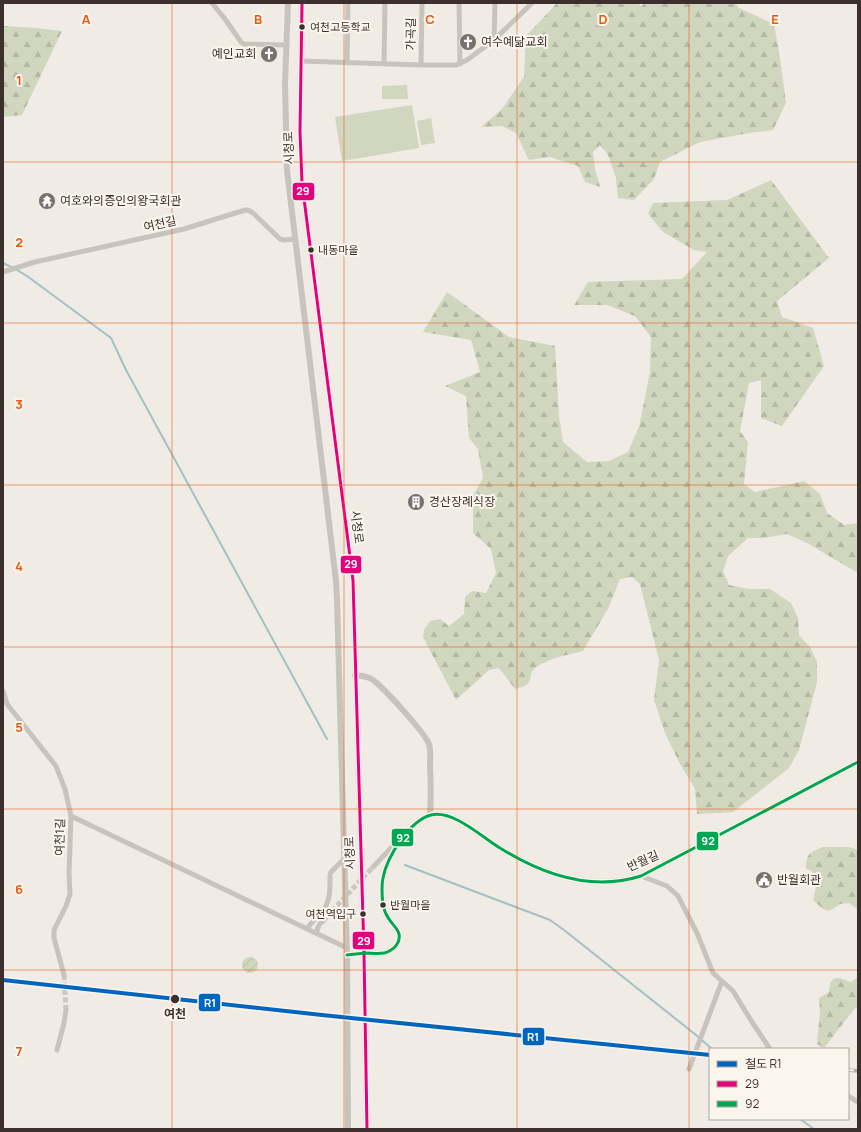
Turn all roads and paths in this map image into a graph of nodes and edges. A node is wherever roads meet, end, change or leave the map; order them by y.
1 (212, 3) edge
2 (288, 3) edge
3 (302, 3) edge
4 (348, 3) edge
5 (385, 3) edge
6 (422, 3) edge
7 (459, 3) edge
8 (494, 3) edge
9 (532, 3) edge
10 (494, 40) junction
11 (286, 45) junction
12 (301, 61) junction
13 (347, 62) junction
14 (384, 64) junction
15 (460, 64) junction
16 (420, 65) junction
17 (309, 237) junction
18 (295, 239) junction
19 (5, 271) edge
20 (356, 675) junction
21 (3, 691) edge
22 (5, 705) edge
23 (858, 762) edge
24 (431, 797) junction
25 (430, 815) junction
26 (446, 815) junction
27 (71, 816) junction
28 (398, 843) junction
29 (344, 859) junction
30 (372, 867) tunnel mouth
31 (641, 876) junction
32 (332, 910) tunnel mouth
33 (307, 929) junction
34 (316, 933) junction
35 (347, 951) junction
36 (364, 953) junction
37 (64, 974) tunnel mouth
38 (722, 981) junction
39 (66, 1010) tunnel mouth
40 (769, 1048) edge
41 (57, 1050) dead end
42 (689, 1069) dead end
43 (849, 1097) edge
44 (858, 1102) edge
45 (348, 1129) edge
46 (367, 1129) edge

1 - 11 street
2 - 11 street, 시청로
3 - 12 street, 시청로
4 - 13 street
5 - 14 street
6 - 16 street, 가곡길
7 - 15 street
8 - 10 street
9 - 10 street, 가곡길
10 - 15 street, 가곡길
11 - 18 street, 시청로
12 - 13 street, 가곡길
12 - 17 street, 시청로
13 - 14 street, 가곡길
14 - 16 street, 가곡길
15 - 16 street, 가곡길
17 - 18 street
17 - 20 street, 시청로
18 - 19 street, 여천길
18 - 29 street, 시청로
20 - 24 street
20 - 36 street, 시청로
21 - 22 street, 여천1길
22 - 27 street, 여천1길
23 - 31 street, 반월길
24 - 25 street
24 - 26 street
25 - 26 street, 반월길
25 - 28 street
26 - 31 street, 반월길
27 - 33 street
27 - 37 street, 여천1길
28 - 30 street
28 - 36 street
29 - 33 street
29 - 35 street, 시청로
31 - 38 street
32 - 34 street
33 - 34 street
34 - 35 street
35 - 36 street
35 - 45 street, 시청로
36 - 46 street, 시청로
38 - 40 street
38 - 42 street
39 - 41 street
43 - 44 street

